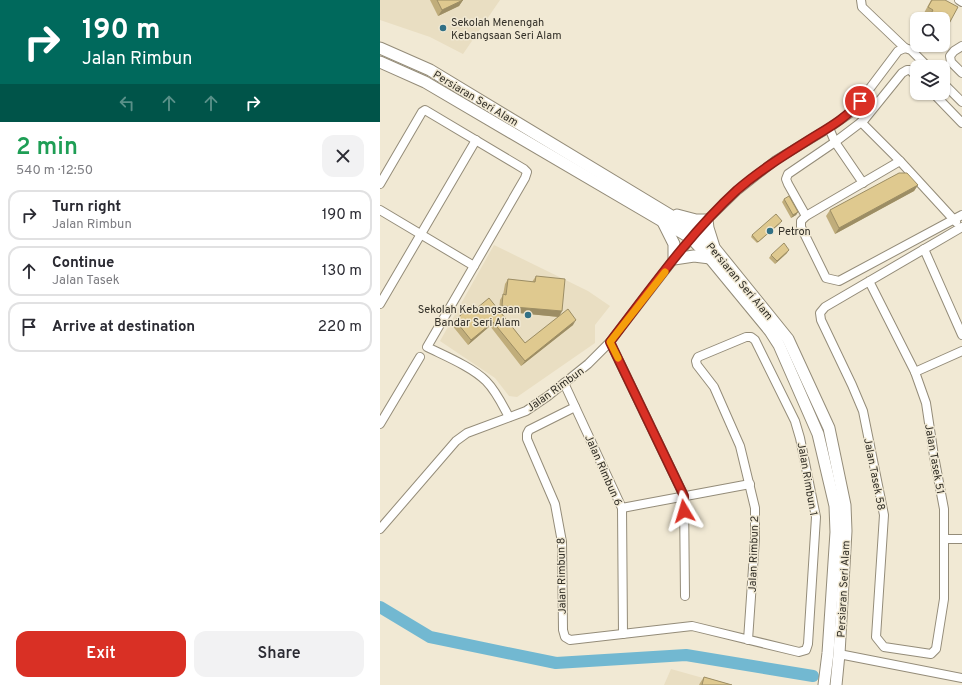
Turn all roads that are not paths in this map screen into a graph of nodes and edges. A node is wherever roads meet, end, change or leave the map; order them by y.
1 (861, 0) edge
2 (959, 0) edge
3 (962, 2) edge
4 (962, 46) edge
5 (380, 48) edge
6 (905, 48) junction
7 (921, 60) edge
8 (380, 62) edge
9 (910, 70) edge
10 (962, 73) edge
11 (950, 90) edge
12 (940, 100) edge
13 (962, 102) edge
14 (839, 121) junction
15 (861, 122) junction
16 (962, 123) edge
17 (828, 128) junction
18 (813, 137) junction
19 (476, 140) junction
20 (835, 142) junction
21 (900, 160) junction
22 (863, 183) junction
23 (380, 184) edge
24 (380, 210) edge
25 (962, 215) edge
26 (663, 216) junction
27 (806, 216) junction
28 (954, 219) junction
29 (708, 220) junction
30 (961, 227) edge
31 (421, 235) junction
32 (694, 235) junction
33 (924, 248) junction
34 (712, 254) junction
35 (674, 259) junction
36 (474, 266) junction
37 (869, 281) junction
38 (380, 304) edge
39 (962, 335) edge
40 (610, 342) junction
41 (962, 351) edge
42 (420, 357) dead end
43 (696, 361) joint
44 (915, 372) junction
45 (564, 383) junction
46 (575, 407) junction
47 (509, 417) junction
48 (380, 424) edge
49 (750, 484) junction
50 (684, 496) junction
51 (622, 508) junction
52 (380, 529) edge
53 (944, 539) junction
54 (962, 539) edge
55 (684, 596) dead end
56 (830, 626) junction
57 (623, 634) junction
58 (748, 640) junction
59 (936, 649) joint
60 (839, 654) junction
61 (962, 678) edge
62 (825, 682) edge
63 (836, 685) edge

1 - 6 street
2 - 3 street
4 - 10 street
5 - 26 main road, Persiaran Seri Alam
6 - 7 street
6 - 14 street, Jalan Rimbun
8 - 26 main road, Persiaran Seri Alam
9 - 15 street
11 - 13 street
12 - 16 street
14 - 17 street, Jalan Rimbun
14 - 20 street
15 - 20 street
15 - 21 street
17 - 18 street, Jalan Rimbun
17 - 20 street
18 - 20 street
18 - 29 street, Jalan Rimbun
19 - 23 street
19 - 31 street
19 - 36 street
20 - 22 street
20 - 27 street
21 - 22 street
21 - 28 street
22 - 27 street
24 - 31 street
25 - 28 street
26 - 29 main road
26 - 32 main road, Persiaran Seri Alam
26 - 35 main road
27 - 28 street
28 - 30 street
29 - 32 street, Jalan Rimbun
29 - 34 main road
30 - 33 street
31 - 36 street
31 - 38 street
32 - 34 main road, Persiaran Seri Alam
32 - 35 street, Jalan Rimbun
33 - 37 street
33 - 39 street
34 - 35 main road
34 - 56 main road, Persiaran Seri Alam
34 - 60 main road, Persiaran Seri Alam
35 - 40 street, Jalan Rimbun
36 - 47 street
37 - 44 street, Jalan Tasek 51
37 - 59 street, Jalan Tasek 58
40 - 45 street, Jalan Rimbun
40 - 50 street
41 - 44 street
42 - 48 street
43 - 49 street, Jalan Rimbun 2
43 - 58 street, Jalan Rimbun 1
44 - 53 street, Jalan Tasek 51
45 - 46 street, Jalan Rimbun 6
45 - 47 street, Jalan Rimbun
46 - 51 street, Jalan Rimbun 6
46 - 57 street, Jalan Rimbun 8
47 - 52 street, Jalan Rimbun
49 - 50 street
49 - 58 street, Jalan Rimbun 2
50 - 51 street
50 - 55 street
51 - 57 street, Jalan Rimbun 6
53 - 54 street
53 - 59 street, Jalan Tasek 51
56 - 60 main road
56 - 62 main road, Persiaran Seri Alam
57 - 58 street
60 - 61 street
60 - 62 main road
60 - 63 main road, Persiaran Seri Alam

